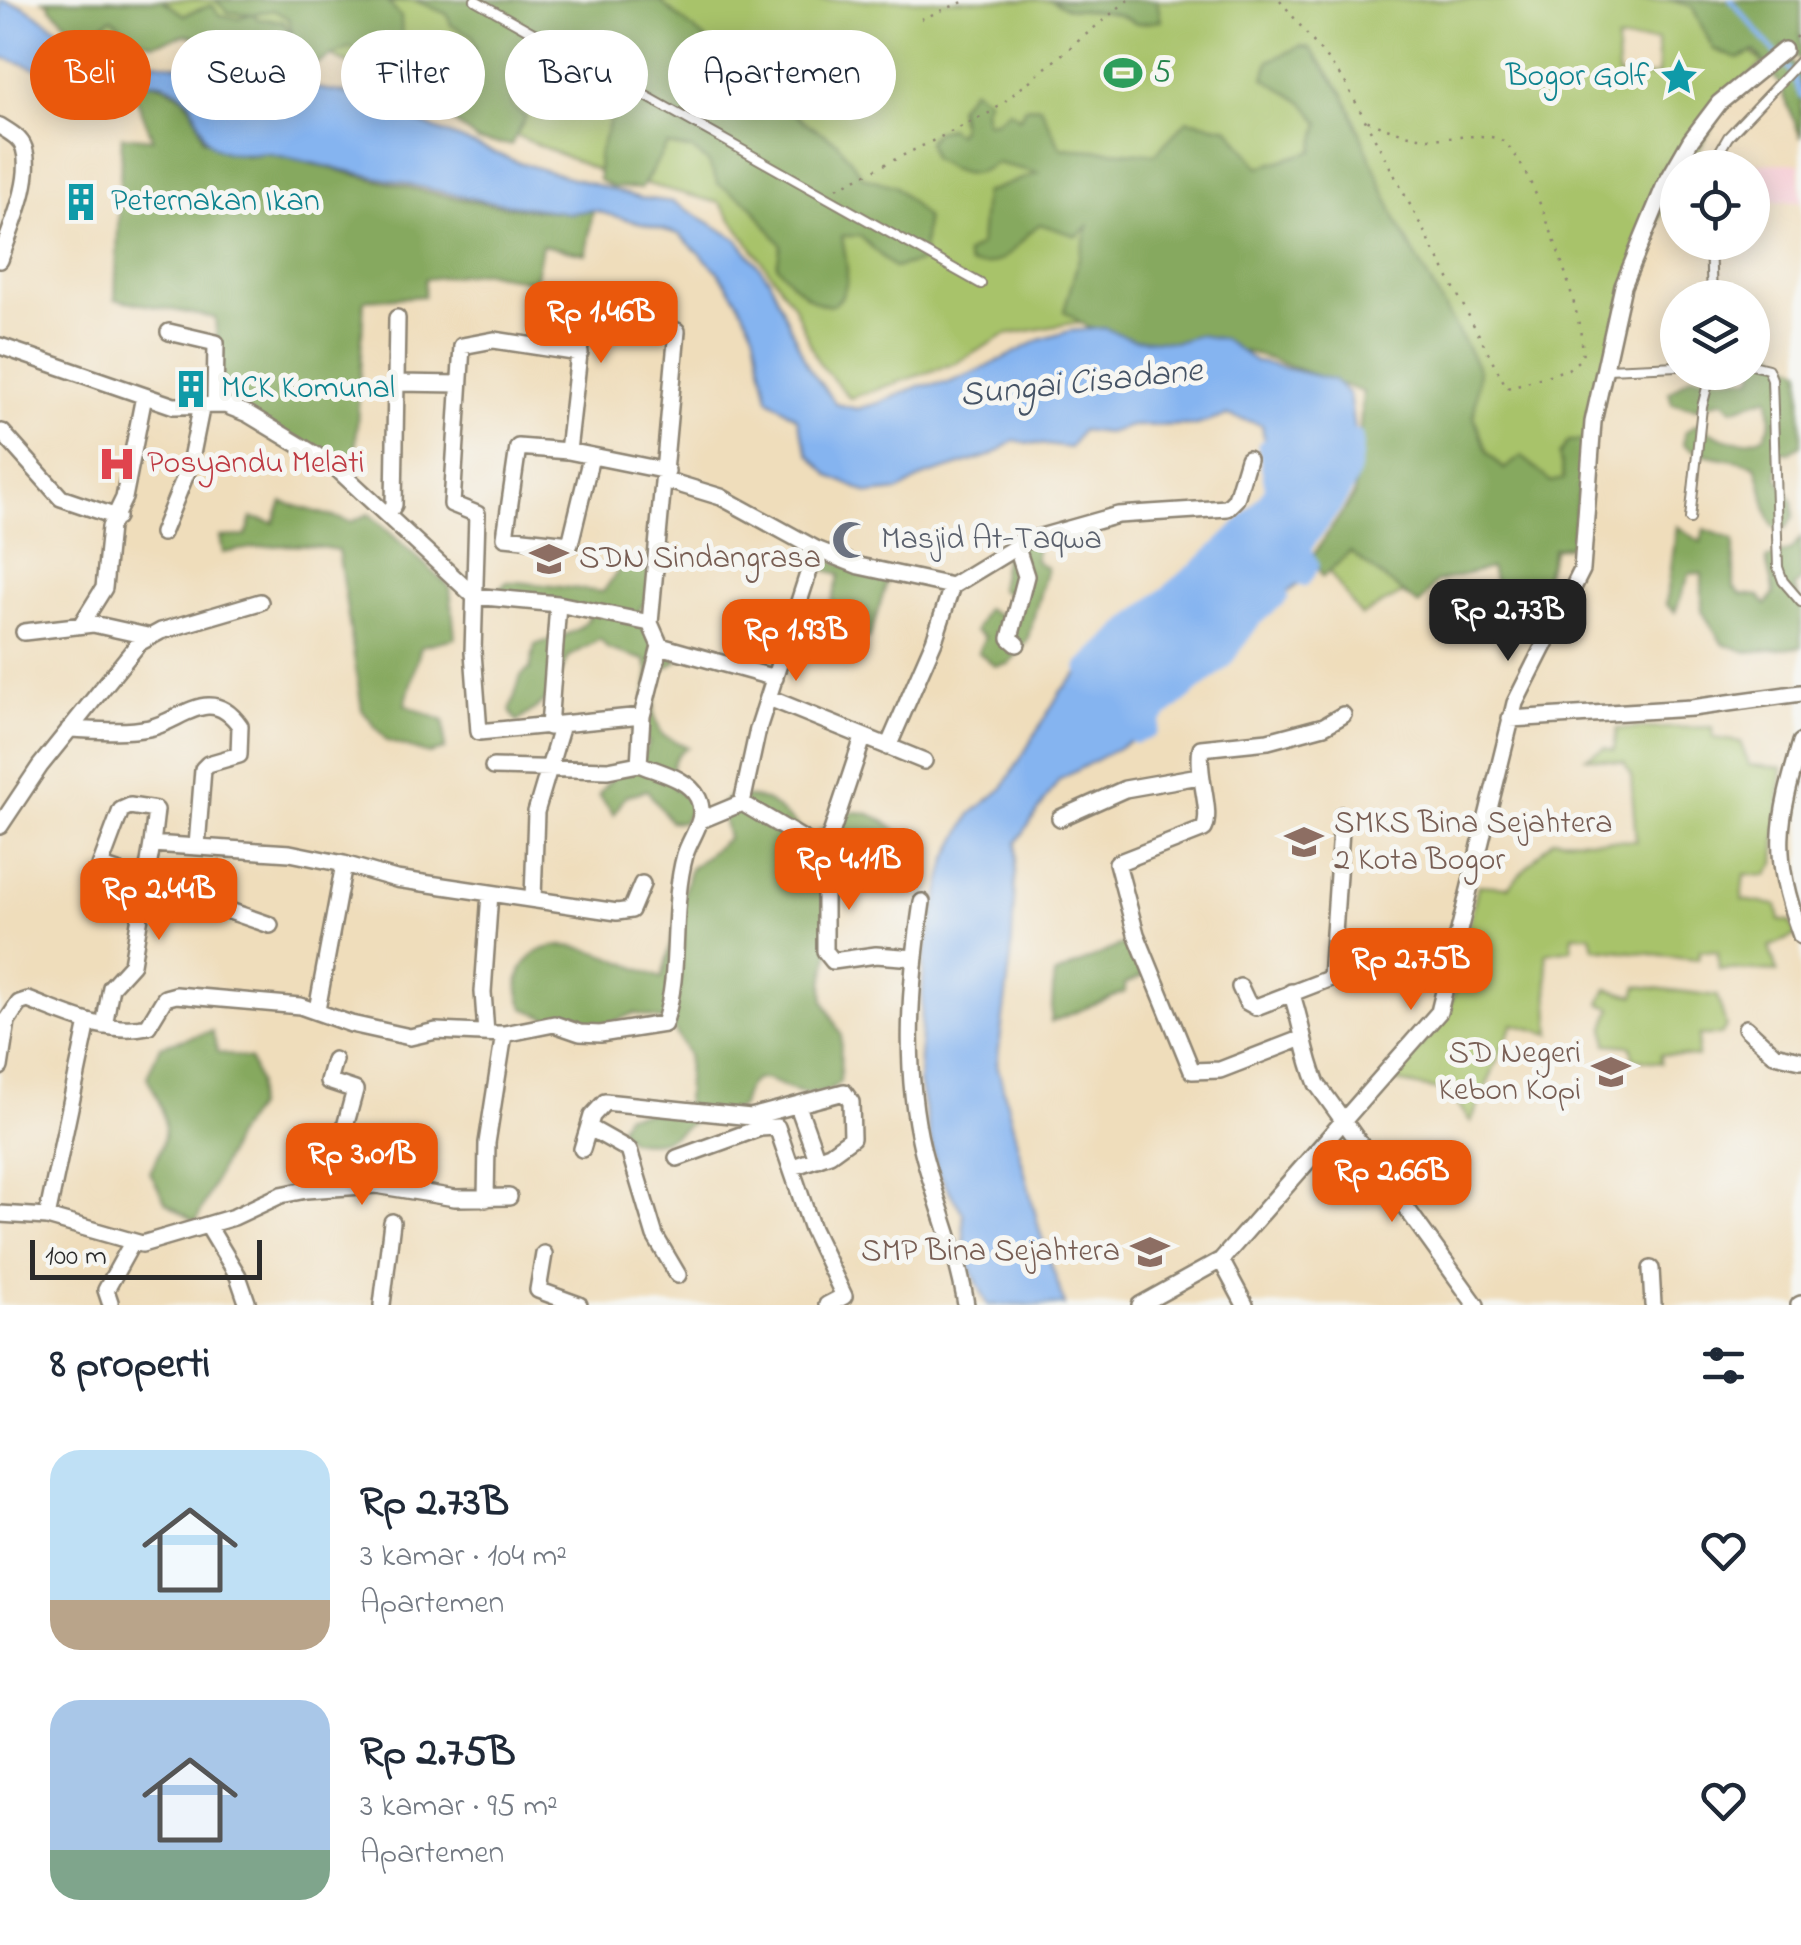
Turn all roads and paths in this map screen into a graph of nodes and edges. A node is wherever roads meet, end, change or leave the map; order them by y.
1 (475, 0) edge
2 (968, 0) edge
3 (1128, 0) edge
4 (1280, 0) edge
5 (921, 19) dead end
6 (1784, 50) dead end
7 (1800, 62) edge
8 (1363, 118) junction
9 (0, 126) edge
10 (1720, 150) edge
11 (823, 195) junction
12 (0, 260) edge
13 (980, 284) dead end
14 (397, 318) dead end
15 (168, 332) dead end
16 (0, 346) edge
17 (580, 352) junction
18 (1660, 367) edge
19 (1607, 369) junction
20 (1770, 374) edge
21 (399, 383) junction
22 (459, 384) junction
23 (1706, 390) edge
24 (144, 396) junction
25 (208, 407) junction
26 (2, 432) edge
27 (568, 450) junction
28 (590, 457) junction
29 (1248, 459) dead end
30 (666, 476) junction
31 (388, 514) junction
32 (117, 517) junction
33 (1690, 519) dead end
34 (162, 533) dead end
35 (1016, 546) junction
36 (816, 549) junction
37 (952, 586) junction
38 (474, 596) junction
39 (260, 602) dead end
40 (1801, 602) edge
41 (558, 604) junction
42 (1518, 613) dead end
43 (650, 623) junction
44 (80, 624) junction
45 (1554, 630) junction
46 (24, 632) dead end
47 (147, 636) junction
48 (1018, 644) dead end
49 (660, 646) junction
50 (775, 678) junction
51 (1801, 693) edge
52 (769, 698) junction
53 (1343, 715) dead end
54 (642, 716) junction
55 (1510, 719) junction
56 (555, 728) junction
57 (69, 730) junction
58 (863, 738) junction
59 (1801, 742) edge
60 (888, 747) junction
61 (924, 762) dead end
62 (639, 764) junction
63 (493, 766) dead end
64 (550, 770) junction
65 (1199, 776) junction
66 (742, 804) junction
67 (1342, 815) dead end
68 (1060, 818) dead end
69 (701, 820) junction
70 (0, 826) edge
71 (152, 844) junction
72 (197, 846) junction
73 (826, 852) junction
74 (344, 864) junction
75 (146, 882) junction
76 (642, 884) dead end
77 (490, 893) junction
78 (534, 898) junction
79 (922, 902) dead end
80 (270, 925) dead end
81 (1801, 936) edge
82 (915, 958) junction
83 (1365, 974) dead end
84 (1450, 978) junction
85 (1240, 988) dead end
86 (1292, 992) junction
87 (317, 1010) junction
88 (3, 1022) edge
89 (96, 1024) junction
90 (1746, 1028) dead end
91 (486, 1034) junction
92 (504, 1034) junction
93 (1300, 1039) junction
94 (334, 1060) dead end
95 (1801, 1060) edge
96 (0, 1067) edge
97 (798, 1106) junction
98 (1342, 1122) junction
99 (590, 1128) junction
100 (582, 1149) dead end
101 (677, 1158) dead end
102 (816, 1159) junction
103 (793, 1166) junction
104 (356, 1185) junction
105 (510, 1197) dead end
106 (486, 1199) junction
107 (0, 1214) edge
108 (47, 1217) junction
109 (392, 1222) dead end
110 (208, 1226) junction
111 (132, 1242) junction
112 (544, 1254) dead end
113 (1221, 1260) junction
114 (1651, 1270) dead end
115 (678, 1274) dead end
116 (110, 1302) dead end
117 (248, 1305) edge
118 (382, 1305) edge
119 (578, 1305) edge
120 (827, 1305) edge
121 (966, 1305) edge
122 (1140, 1305) edge
123 (1245, 1305) edge
124 (1476, 1305) edge
125 (1654, 1305) edge

1 - 11 lane
2 - 5 path
3 - 11 path
4 - 8 path
6 - 19 street
7 - 10 lane
8 - 8 path
9 - 12 street
11 - 13 lane
14 - 21 street
15 - 25 street
16 - 24 street
17 - 22 street
17 - 27 street
17 - 30 street
18 - 19 lane
19 - 45 street
20 - 40 lane
21 - 22 street
21 - 31 street
22 - 38 street
23 - 33 lane
24 - 25 street
24 - 32 street
25 - 31 street
25 - 34 street
26 - 32 street
27 - 28 street
27 - 28 street
28 - 30 street
29 - 35 street
30 - 36 street
30 - 43 street
31 - 38 street
32 - 44 street
35 - 37 street
35 - 48 street
36 - 37 street
36 - 50 street
37 - 60 street
38 - 41 street
38 - 56 street
39 - 47 street
41 - 43 street
41 - 56 street
42 - 45 lane
43 - 49 street
44 - 46 street
44 - 47 street
45 - 55 street
47 - 57 street
49 - 50 street
49 - 54 street
50 - 52 street
51 - 55 street
52 - 58 street
52 - 66 street
53 - 65 street
54 - 56 street
54 - 62 street
55 - 84 street
56 - 64 street
57 - 70 street
57 - 72 street
58 - 60 street
58 - 73 street
59 - 81 street
60 - 61 street
62 - 64 street
62 - 69 street
63 - 64 street
64 - 78 street
65 - 68 street
65 - 93 street
66 - 69 street
66 - 73 street
67 - 86 street
69 - 92 street
71 - 72 street
71 - 75 street
71 - 75 street
72 - 74 street
73 - 82 street
74 - 77 street
74 - 87 street
75 - 80 street
75 - 89 street
76 - 78 street
77 - 78 street
77 - 91 street
79 - 82 street
82 - 121 street
83 - 84 street
84 - 98 street
85 - 86 street
86 - 93 street
87 - 89 street
87 - 91 street
88 - 89 street
88 - 96 street
89 - 108 street
90 - 95 street
91 - 92 street
92 - 106 street
93 - 98 street
94 - 104 street
97 - 99 street
97 - 102 street
97 - 102 street
98 - 113 street
98 - 124 street
99 - 100 street
99 - 115 street
101 - 103 street
102 - 103 street
103 - 120 street
104 - 106 street
104 - 110 street
105 - 106 street
107 - 108 street
108 - 111 street
109 - 118 street
110 - 111 street
110 - 117 street
111 - 116 street
112 - 119 street
113 - 122 street
113 - 123 street
114 - 125 street

